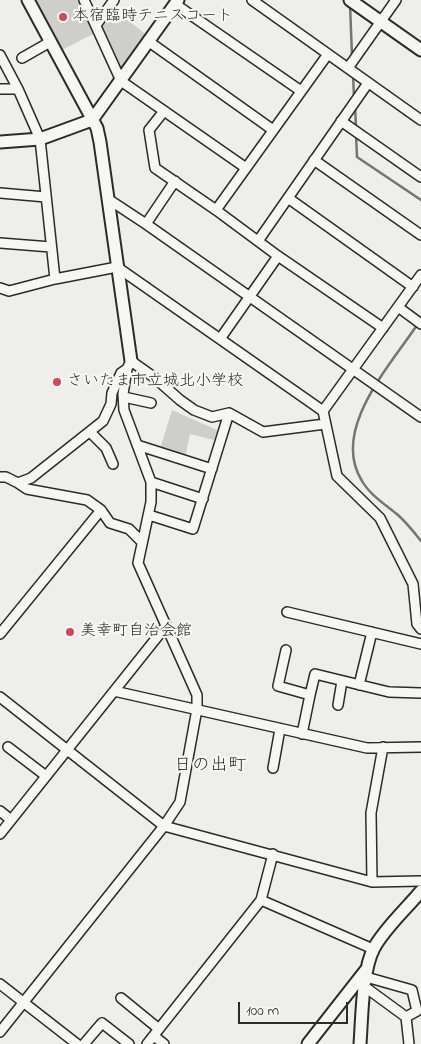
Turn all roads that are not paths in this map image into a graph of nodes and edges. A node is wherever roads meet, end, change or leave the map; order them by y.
1 (28, 0) edge
2 (84, 0) edge
3 (114, 0) edge
4 (252, 0) edge
5 (350, 0) edge
6 (396, 0) edge
7 (177, 2) edge
8 (381, 22) junction
9 (96, 25) junction
10 (148, 41) junction
11 (50, 42) junction
12 (421, 50) edge
13 (328, 54) junction
14 (0, 55) edge
15 (22, 58) dead end
16 (348, 68) junction
17 (121, 81) junction
18 (368, 82) junction
19 (0, 89) edge
20 (18, 89) junction
21 (301, 91) junction
22 (164, 111) junction
23 (92, 120) junction
24 (421, 120) edge
25 (341, 121) junction
26 (273, 130) junction
27 (40, 139) junction
28 (0, 142) edge
29 (314, 160) junction
30 (246, 168) junction
31 (421, 177) edge
32 (175, 181) junction
33 (0, 193) edge
34 (46, 197) junction
35 (288, 198) junction
36 (108, 199) junction
37 (216, 210) junction
38 (146, 224) junction
39 (421, 235) edge
40 (258, 241) junction
41 (0, 242) edge
42 (51, 247) junction
43 (278, 256) junction
44 (117, 267) junction
45 (421, 275) edge
46 (55, 279) junction
47 (412, 287) junction
48 (0, 288) edge
49 (249, 297) junction
50 (398, 307) junction
51 (421, 324) edge
52 (383, 328) junction
53 (220, 339) junction
54 (129, 365) junction
55 (354, 368) junction
56 (124, 397) junction
57 (151, 403) dead end
58 (323, 411) junction
59 (229, 414) junction
60 (421, 417) edge
61 (325, 424) junction
62 (90, 432) junction
63 (137, 445) junction
64 (113, 464) dead end
65 (212, 469) junction
66 (0, 477) edge
67 (151, 482) junction
68 (18, 483) junction
69 (203, 499) junction
70 (101, 510) junction
71 (149, 515) junction
72 (142, 542) junction
73 (286, 612) dead end
74 (166, 626) junction
75 (421, 629) edge
76 (372, 632) junction
77 (0, 634) edge
78 (421, 644) edge
79 (286, 650) dead end
80 (342, 681) junction
81 (359, 685) junction
82 (114, 691) junction
83 (421, 692) edge
84 (310, 694) junction
85 (0, 697) edge
86 (338, 705) dead end
87 (197, 709) junction
88 (280, 729) junction
89 (302, 734) junction
90 (8, 747) dead end
91 (383, 747) junction
92 (421, 747) edge
93 (67, 751) junction
94 (273, 768) dead end
95 (46, 776) junction
96 (0, 811) edge
97 (11, 820) junction
98 (164, 826) junction
99 (0, 834) edge
100 (273, 854) junction
101 (421, 881) edge
102 (372, 882) junction
103 (421, 891) edge
104 (260, 900) junction
105 (373, 948) junction
106 (366, 978) junction
107 (0, 984) edge
108 (121, 998) dead end
109 (23, 1002) junction
110 (406, 1017) junction
111 (0, 1032) edge
112 (156, 1032) junction
113 (76, 1044) edge
114 (84, 1044) edge
115 (129, 1044) edge
116 (147, 1044) edge
117 (164, 1044) edge
118 (308, 1044) edge
119 (360, 1044) edge
120 (409, 1044) edge

1 - 11 street
2 - 9 street
3 - 9 street
4 - 13 street
5 - 8 street
6 - 8 street
7 - 10 street
7 - 21 street
8 - 12 street
8 - 16 street
9 - 17 street
10 - 17 street
10 - 26 street
11 - 15 street
11 - 23 street
13 - 16 street
13 - 21 street
14 - 20 street
16 - 18 street
17 - 22 street
17 - 23 street
18 - 24 street
18 - 25 street
19 - 20 street
20 - 27 street
21 - 26 street
22 - 30 street
22 - 32 street
23 - 27 street
23 - 36 street
25 - 29 street
25 - 31 street
26 - 30 street
27 - 28 street
27 - 34 street
29 - 35 street
29 - 39 street
30 - 37 street
32 - 37 street
32 - 38 street
33 - 34 street
34 - 42 street
35 - 40 street
35 - 47 street
36 - 38 street
36 - 44 street
37 - 40 street
38 - 49 street
40 - 43 street
41 - 42 street
42 - 46 street
43 - 49 street
43 - 52 street
44 - 46 street
44 - 53 street
44 - 54 street
45 - 47 street
46 - 48 street
47 - 50 street
49 - 53 street
49 - 55 street
50 - 51 street
50 - 52 street
52 - 55 street
53 - 58 street
54 - 56 street
54 - 59 street
54 - 62 street
55 - 58 street
55 - 60 street
56 - 57 street
56 - 63 street
58 - 61 street
59 - 61 street
59 - 65 street
61 - 75 street
62 - 64 street
62 - 68 street
63 - 65 street
63 - 67 street
65 - 69 street
66 - 68 street
67 - 69 street
67 - 71 street
68 - 70 street
69 - 71 street
70 - 72 street
70 - 77 street
71 - 72 street
72 - 74 street
73 - 76 street
74 - 82 street
74 - 87 street
76 - 78 street
76 - 81 street
79 - 84 street
80 - 81 street
80 - 84 street
80 - 86 street
81 - 83 street
82 - 87 street
82 - 93 street
84 - 89 street
85 - 93 street
87 - 88 street
87 - 98 street
88 - 89 street
88 - 94 street
89 - 91 street
90 - 95 street
91 - 92 street
91 - 102 street
93 - 95 street
93 - 98 street
95 - 97 street
96 - 97 street
97 - 99 street
98 - 100 street
98 - 109 street
100 - 102 street
100 - 104 street
101 - 102 street
103 - 105 street
104 - 105 street
104 - 112 street
105 - 106 street
106 - 110 street
106 - 110 street
106 - 118 street
106 - 119 street
107 - 109 street
108 - 112 street
109 - 111 street
109 - 113 street
110 - 120 street
112 - 116 street
112 - 117 street
114 - 115 street

